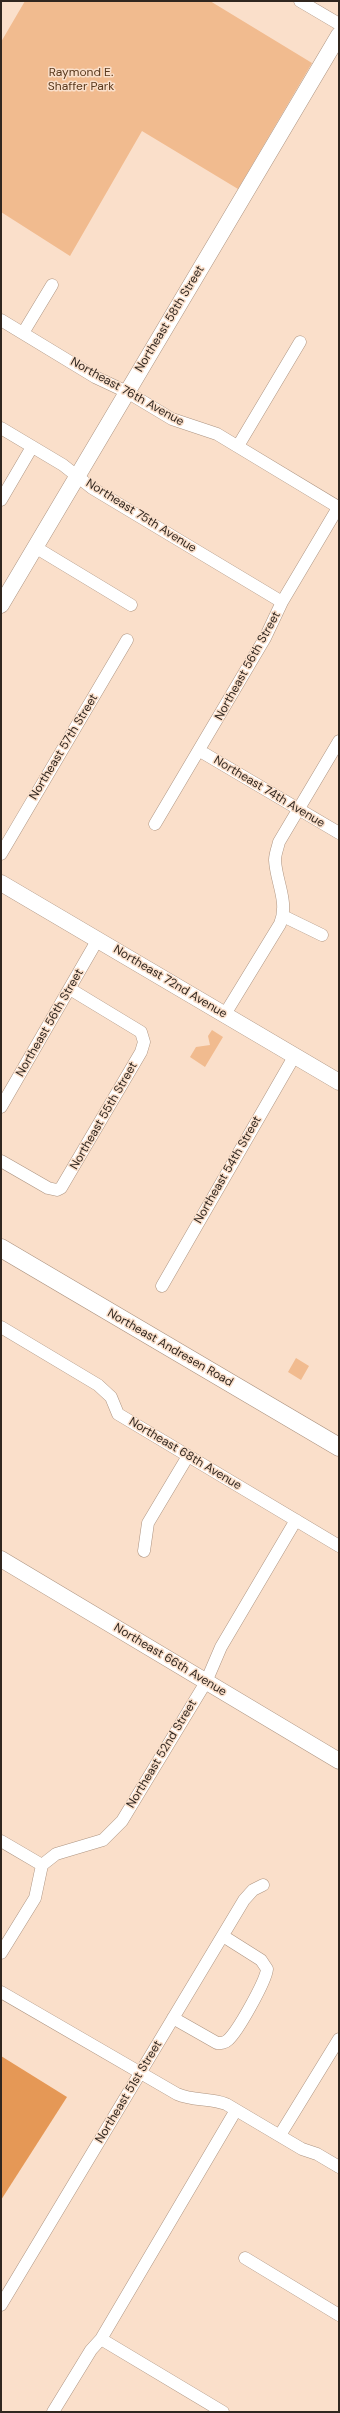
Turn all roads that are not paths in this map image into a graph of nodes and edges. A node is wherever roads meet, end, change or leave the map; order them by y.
1 (300, 1) edge
2 (339, 24) edge
3 (339, 35) edge
4 (52, 285) dead end
5 (1, 320) edge
6 (23, 333) junction
7 (300, 342) dead end
8 (127, 392) junction
9 (1, 428) edge
10 (238, 446) junction
11 (32, 447) junction
12 (77, 476) junction
13 (1, 500) edge
14 (339, 507) edge
15 (35, 547) junction
16 (282, 602) junction
17 (1, 605) edge
18 (131, 605) dead end
19 (127, 640) dead end
20 (339, 741) edge
21 (200, 751) junction
22 (297, 808) junction
23 (155, 824) dead end
24 (339, 833) edge
25 (1, 854) edge
26 (1, 883) edge
27 (283, 916) junction
28 (322, 935) dead end
29 (98, 939) junction
30 (70, 989) junction
31 (225, 1014) junction
32 (294, 1055) junction
33 (339, 1082) edge
34 (1, 1107) edge
35 (1, 1161) edge
36 (1, 1248) edge
37 (162, 1286) dead end
38 (1, 1326) edge
39 (339, 1448) edge
40 (188, 1456) junction
41 (296, 1520) junction
42 (339, 1546) edge
43 (144, 1551) dead end
44 (1, 1559) edge
45 (206, 1682) junction
46 (339, 1761) edge
47 (1, 1841) edge
48 (42, 1865) junction
49 (264, 1885) dead end
50 (223, 1936) junction
51 (1, 1953) edge
52 (1, 1992) edge
53 (174, 2018) junction
54 (339, 2039) edge
55 (141, 2073) junction
56 (236, 2110) junction
57 (280, 2136) junction
58 (339, 2167) edge
59 (245, 2258) dead end
60 (1, 2305) edge
61 (339, 2315) edge
62 (101, 2339) junction
63 (53, 2412) edge
64 (223, 2412) edge

1 - 2 street
3 - 8 street, Northeast 58th Street
4 - 6 street
5 - 6 street, Northeast 76th Avenue
6 - 8 street, Northeast 76th Avenue
7 - 10 street
8 - 10 street, Northeast 76th Avenue
8 - 12 street, Northeast 58th Street
9 - 11 street, Northeast 75th Avenue
10 - 14 street, Northeast 76th Avenue
11 - 12 street, Northeast 75th Avenue
11 - 13 street
12 - 15 street, Northeast 58th Street
12 - 16 street, Northeast 75th Avenue
14 - 16 street, Northeast 56th Street
15 - 17 street, Northeast 58th Street
15 - 18 street
16 - 21 street, Northeast 56th Street
19 - 25 street, Northeast 57th Street
20 - 22 street
21 - 22 street, Northeast 74th Avenue
21 - 23 street, Northeast 56th Street
22 - 24 street, Northeast 74th Avenue
22 - 27 street
26 - 29 street, Northeast 72nd Avenue
27 - 28 street
27 - 31 street
29 - 30 street, Northeast 56th Street
29 - 31 street, Northeast 72nd Avenue
30 - 34 street, Northeast 56th Street
30 - 35 street, Northeast 55th Street
31 - 32 street, Northeast 72nd Avenue
32 - 33 street, Northeast 72nd Avenue
32 - 37 street, Northeast 54th Street
36 - 39 main road, Northeast Andresen Road
38 - 40 street, Northeast 68th Avenue
40 - 41 street, Northeast 68th Avenue
40 - 43 street
41 - 42 street, Northeast 68th Avenue
41 - 45 street, Northeast 52nd Street
44 - 45 street, Northeast 66th Avenue
45 - 46 street, Northeast 66th Avenue
45 - 48 street, Northeast 52nd Street
47 - 48 street
48 - 51 street
49 - 50 street, Northeast 51st Street
50 - 53 street, Northeast 51st Street
50 - 53 street
52 - 55 street
53 - 55 street, Northeast 51st Street
54 - 57 street
55 - 56 street
55 - 60 street, Northeast 51st Street
56 - 57 street
56 - 62 street
57 - 58 street
59 - 61 street
62 - 63 street
62 - 64 street

